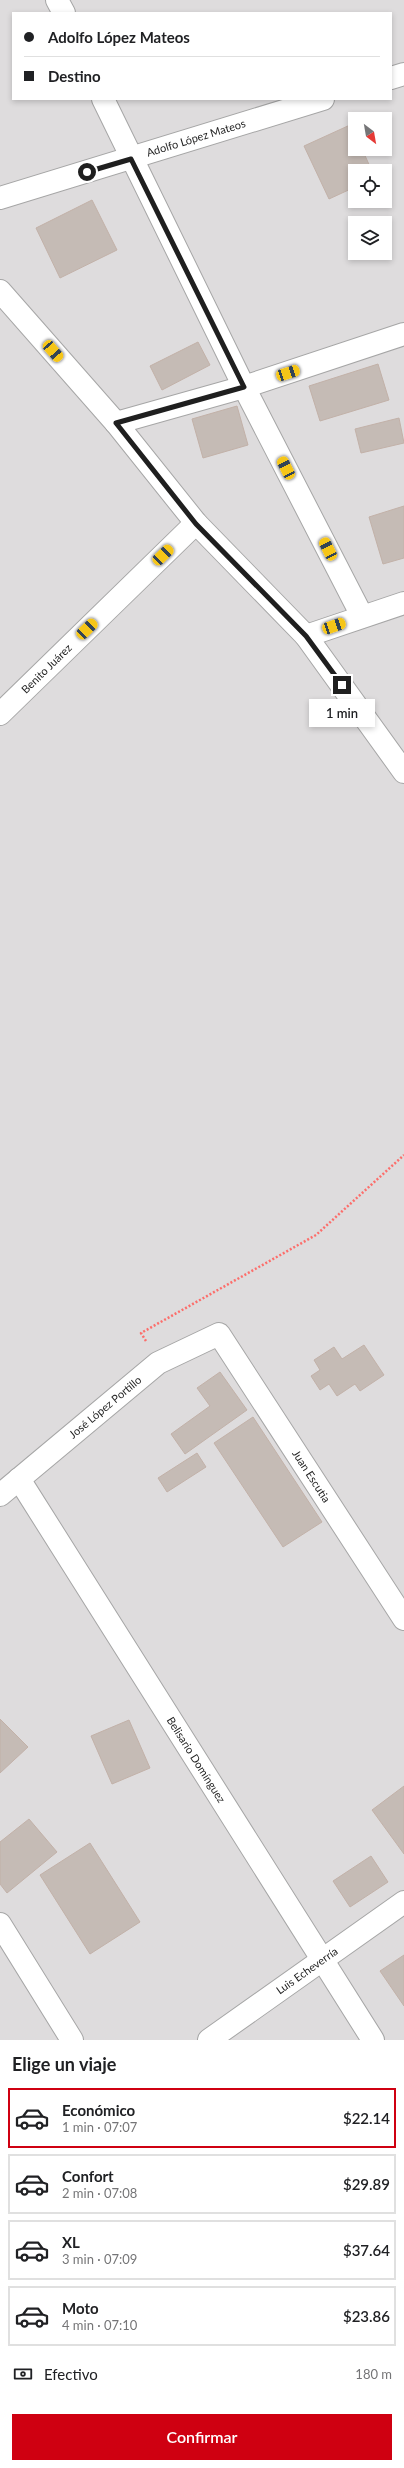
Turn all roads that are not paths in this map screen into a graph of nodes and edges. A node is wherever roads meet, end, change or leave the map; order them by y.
1 (57, 0) edge
2 (63, 12) edge
3 (404, 74) edge
4 (392, 78) edge
5 (103, 100) edge
6 (320, 100) edge
7 (131, 159) junction
8 (0, 198) edge
9 (0, 291) edge
10 (404, 334) edge
11 (244, 387) junction
12 (116, 423) junction
13 (196, 524) junction
14 (404, 603) edge
15 (362, 616) junction
16 (306, 636) junction
17 (0, 714) edge
18 (404, 772) edge
19 (218, 1334) joint
20 (19, 1479) junction
21 (0, 1495) edge
22 (404, 1619) edge
23 (404, 1902) edge
24 (0, 1924) edge
25 (322, 1958) junction
26 (72, 2040) edge
27 (209, 2040) edge
28 (373, 2040) edge

1 - 2 street
3 - 4 street
5 - 7 street
6 - 7 street, Adolfo López Mateos
7 - 8 street, Adolfo López Mateos
7 - 11 street
9 - 12 street
10 - 11 street
11 - 12 street
11 - 15 street
12 - 13 street
13 - 16 street
13 - 17 street, Benito Juárez
14 - 15 street
15 - 16 street
16 - 18 street
19 - 20 street, José López Portillo
19 - 22 street, Juan Escutia
20 - 21 street, José López Portillo
20 - 25 street, Belisario Domínguez
23 - 25 street, Luis Echeverría
24 - 26 street
25 - 27 street, Luis Echeverría
25 - 28 street, Belisario Domínguez

